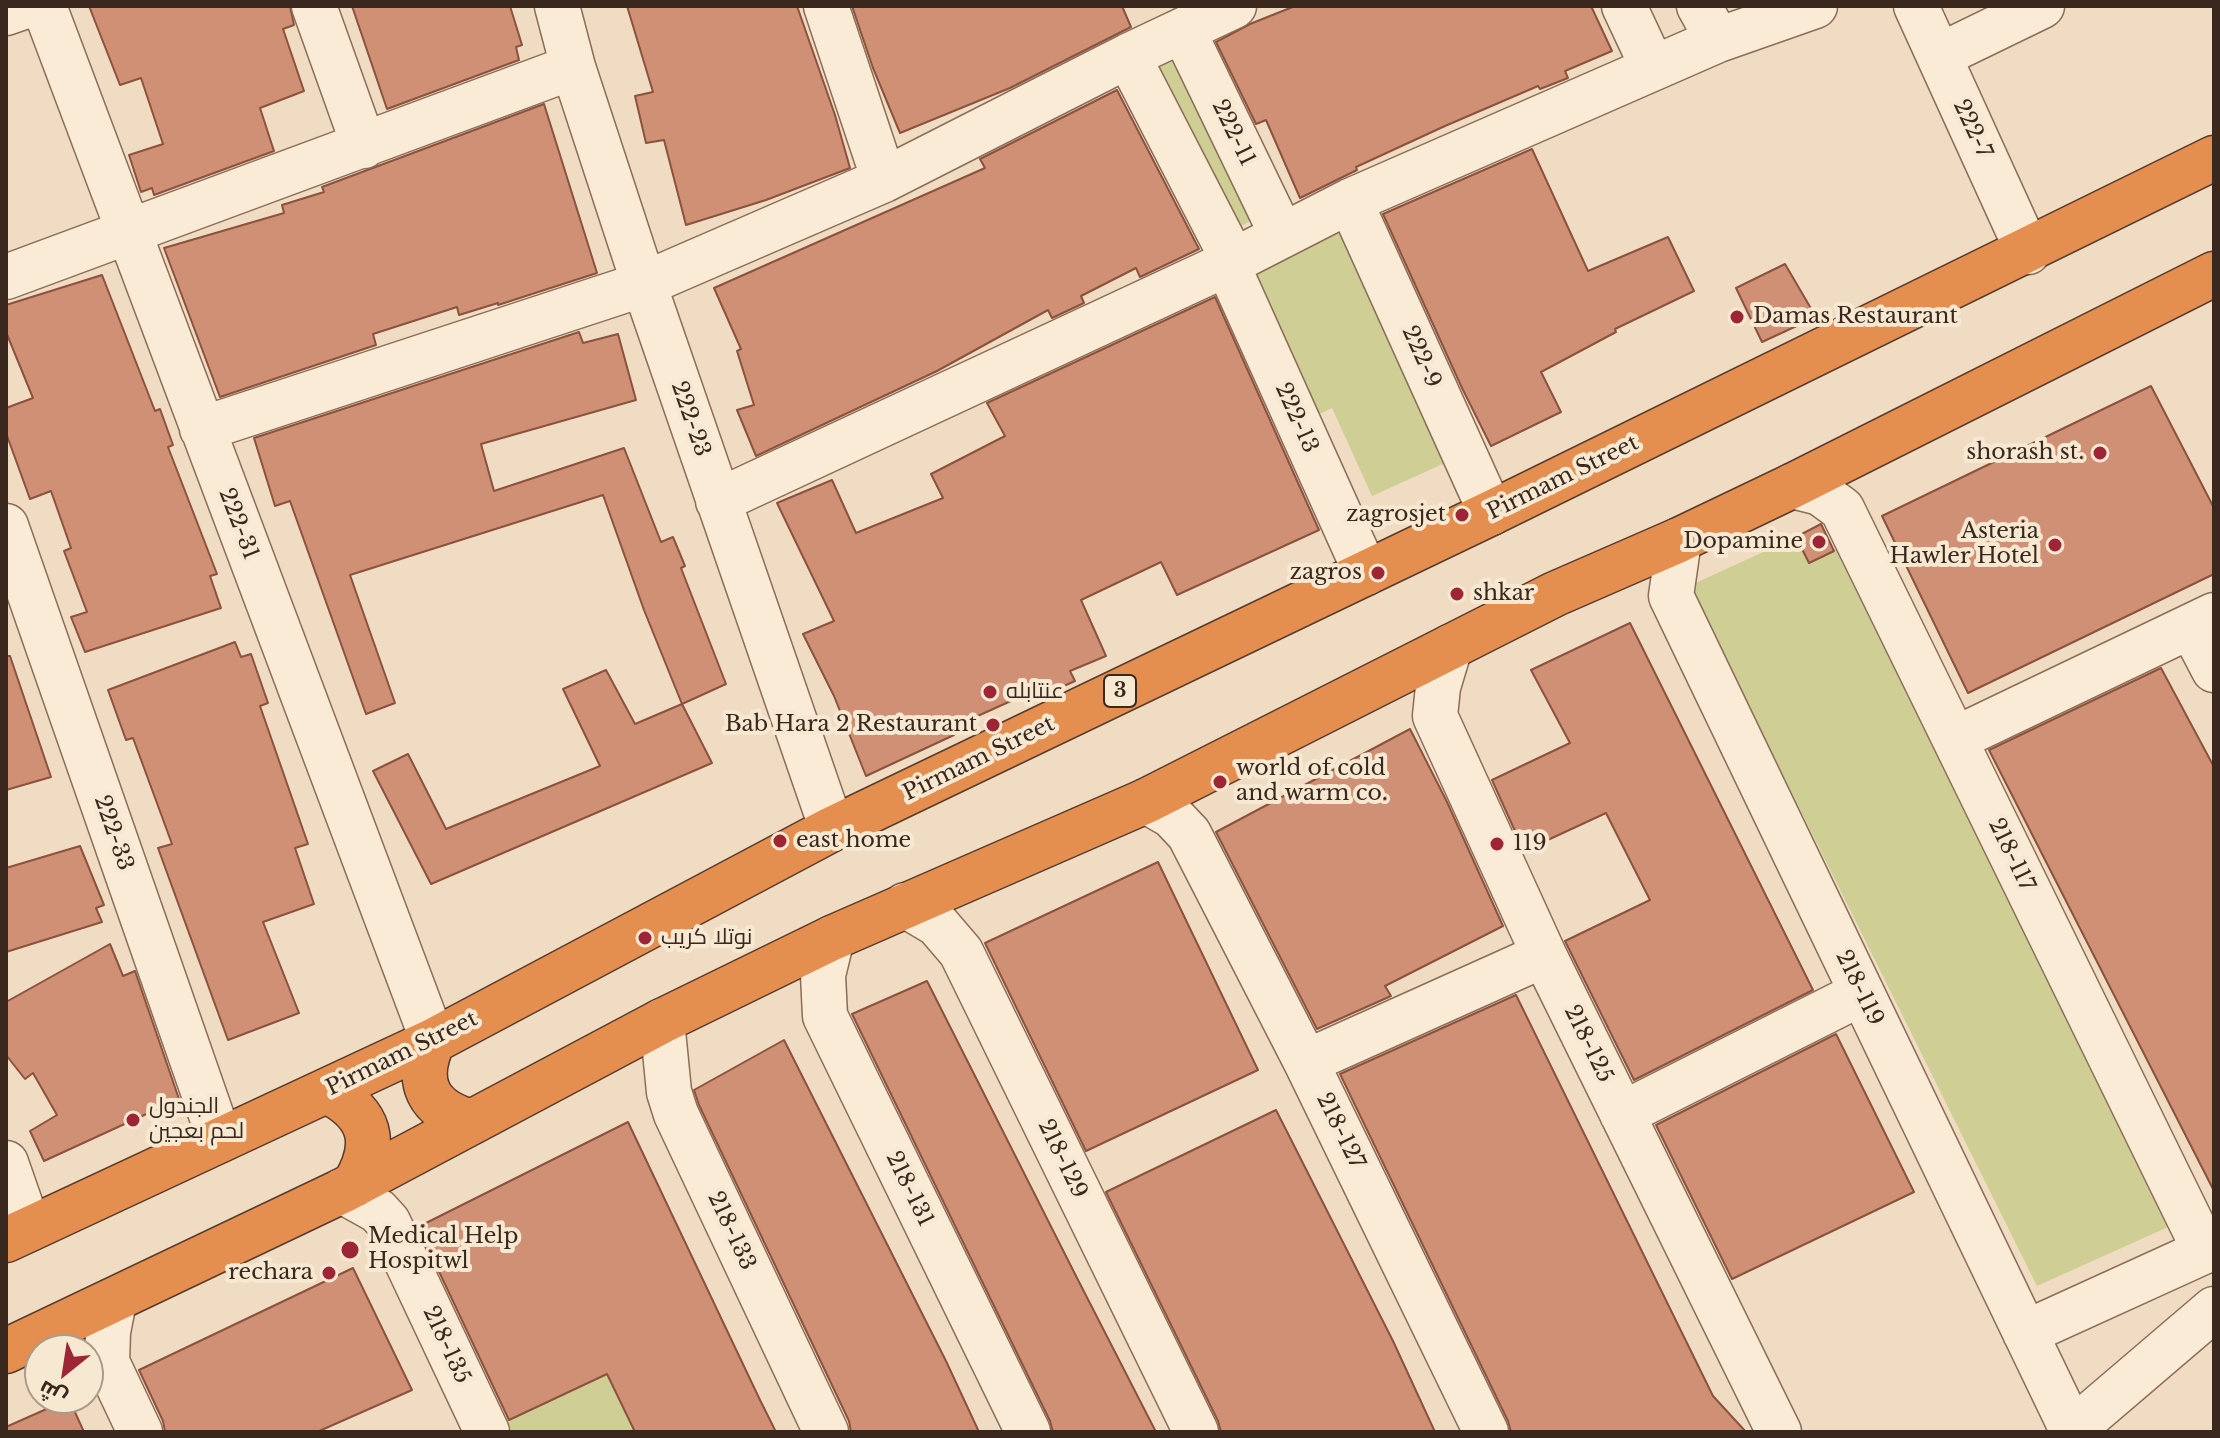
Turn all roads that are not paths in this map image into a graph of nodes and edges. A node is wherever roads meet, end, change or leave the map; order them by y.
1 (26, 6) edge
2 (44, 6) edge
3 (314, 6) edge
4 (557, 6) edge
5 (826, 6) edge
6 (1234, 6) edge
7 (1624, 6) edge
8 (1815, 6) edge
9 (1916, 6) edge
10 (2042, 6) edge
11 (6, 13) edge
12 (1709, 23) edge
13 (1183, 30) junction
14 (1128, 56) junction
15 (1939, 56) junction
16 (573, 67) junction
17 (1653, 68) junction
18 (364, 146) junction
19 (2214, 158) edge
20 (884, 180) junction
21 (1350, 201) junction
22 (127, 232) junction
23 (1282, 235) junction
24 (2028, 252) junction
25 (1230, 262) junction
26 (2214, 274) edge
27 (6, 277) edge
28 (644, 284) junction
29 (202, 429) junction
30 (1792, 486) junction
31 (718, 501) junction
32 (1491, 513) junction
33 (6, 526) edge
34 (1679, 540) junction
35 (1366, 573) junction
36 (2202, 621) edge
37 (1450, 647) junction
38 (2214, 670) edge
39 (1955, 739) junction
40 (1146, 801) junction
41 (832, 829) junction
42 (905, 905) junction
43 (832, 938) junction
44 (1544, 955) junction
45 (1862, 993) junction
46 (662, 1021) junction
47 (433, 1041) junction
48 (1306, 1062) junction
49 (327, 1091) junction
50 (1622, 1114) junction
51 (472, 1122) junction
52 (220, 1140) junction
53 (6, 1163) edge
54 (348, 1188) junction
55 (17, 1234) edge
56 (2209, 1249) edge
57 (114, 1301) junction
58 (2214, 1309) edge
59 (2025, 1333) junction
60 (6, 1351) edge
61 (2071, 1431) edge
62 (140, 1432) edge
63 (487, 1432) edge
64 (826, 1432) edge
65 (1028, 1432) edge
66 (1196, 1432) edge
67 (1486, 1432) edge
68 (1779, 1432) edge

1 - 11 street
2 - 22 street, 222-31
3 - 18 street
4 - 16 street, 222-23
5 - 20 street
6 - 13 street
7 - 17 street
8 - 12 street
9 - 15 street, 222-7
10 - 15 street
12 - 17 street
13 - 14 street
13 - 23 street, 222-11
14 - 20 street
14 - 25 street, 222-13
15 - 24 street, 222-7
16 - 18 street
16 - 28 street, 222-23
17 - 21 street
18 - 22 street
19 - 24 highway, Pirmam Street / 3
20 - 28 street
21 - 23 street
21 - 32 street, 222-9
22 - 27 street
22 - 29 street, 222-31
23 - 25 street
24 - 32 highway, Pirmam Street / 3
25 - 31 street
25 - 35 street, 222-13
26 - 30 highway
28 - 29 street
28 - 31 street, 222-23
29 - 47 street, 222-31
30 - 34 highway
30 - 39 street, 218-117
31 - 41 street, 222-23
32 - 35 highway, Pirmam Street / 3
33 - 52 street, 222-33
34 - 37 highway
34 - 45 street, 218-119
35 - 41 highway, Pirmam Street / 3
36 - 38 street
36 - 39 street
37 - 40 highway
37 - 44 street, 218-125
39 - 56 street, 218-117
40 - 42 highway
40 - 48 street, 218-127
41 - 47 highway, Pirmam Street / 3
42 - 43 highway
42 - 66 street, 218-129
43 - 46 highway
43 - 65 street, 218-131
44 - 48 street
44 - 50 street, 218-125
45 - 50 street
45 - 59 street, 218-119
46 - 51 highway
46 - 64 street, 218-133
47 - 49 highway, Pirmam Street / 3
47 - 51 highway
48 - 67 street, 218-127
49 - 52 highway, Pirmam Street / 3
49 - 54 highway
50 - 68 street, 218-125
51 - 54 highway
52 - 55 highway, Pirmam Street / 3
53 - 55 street
54 - 57 highway
54 - 63 street, 218-135
56 - 59 street
57 - 60 highway
57 - 62 street
58 - 61 street
59 - 61 street, 218-119

